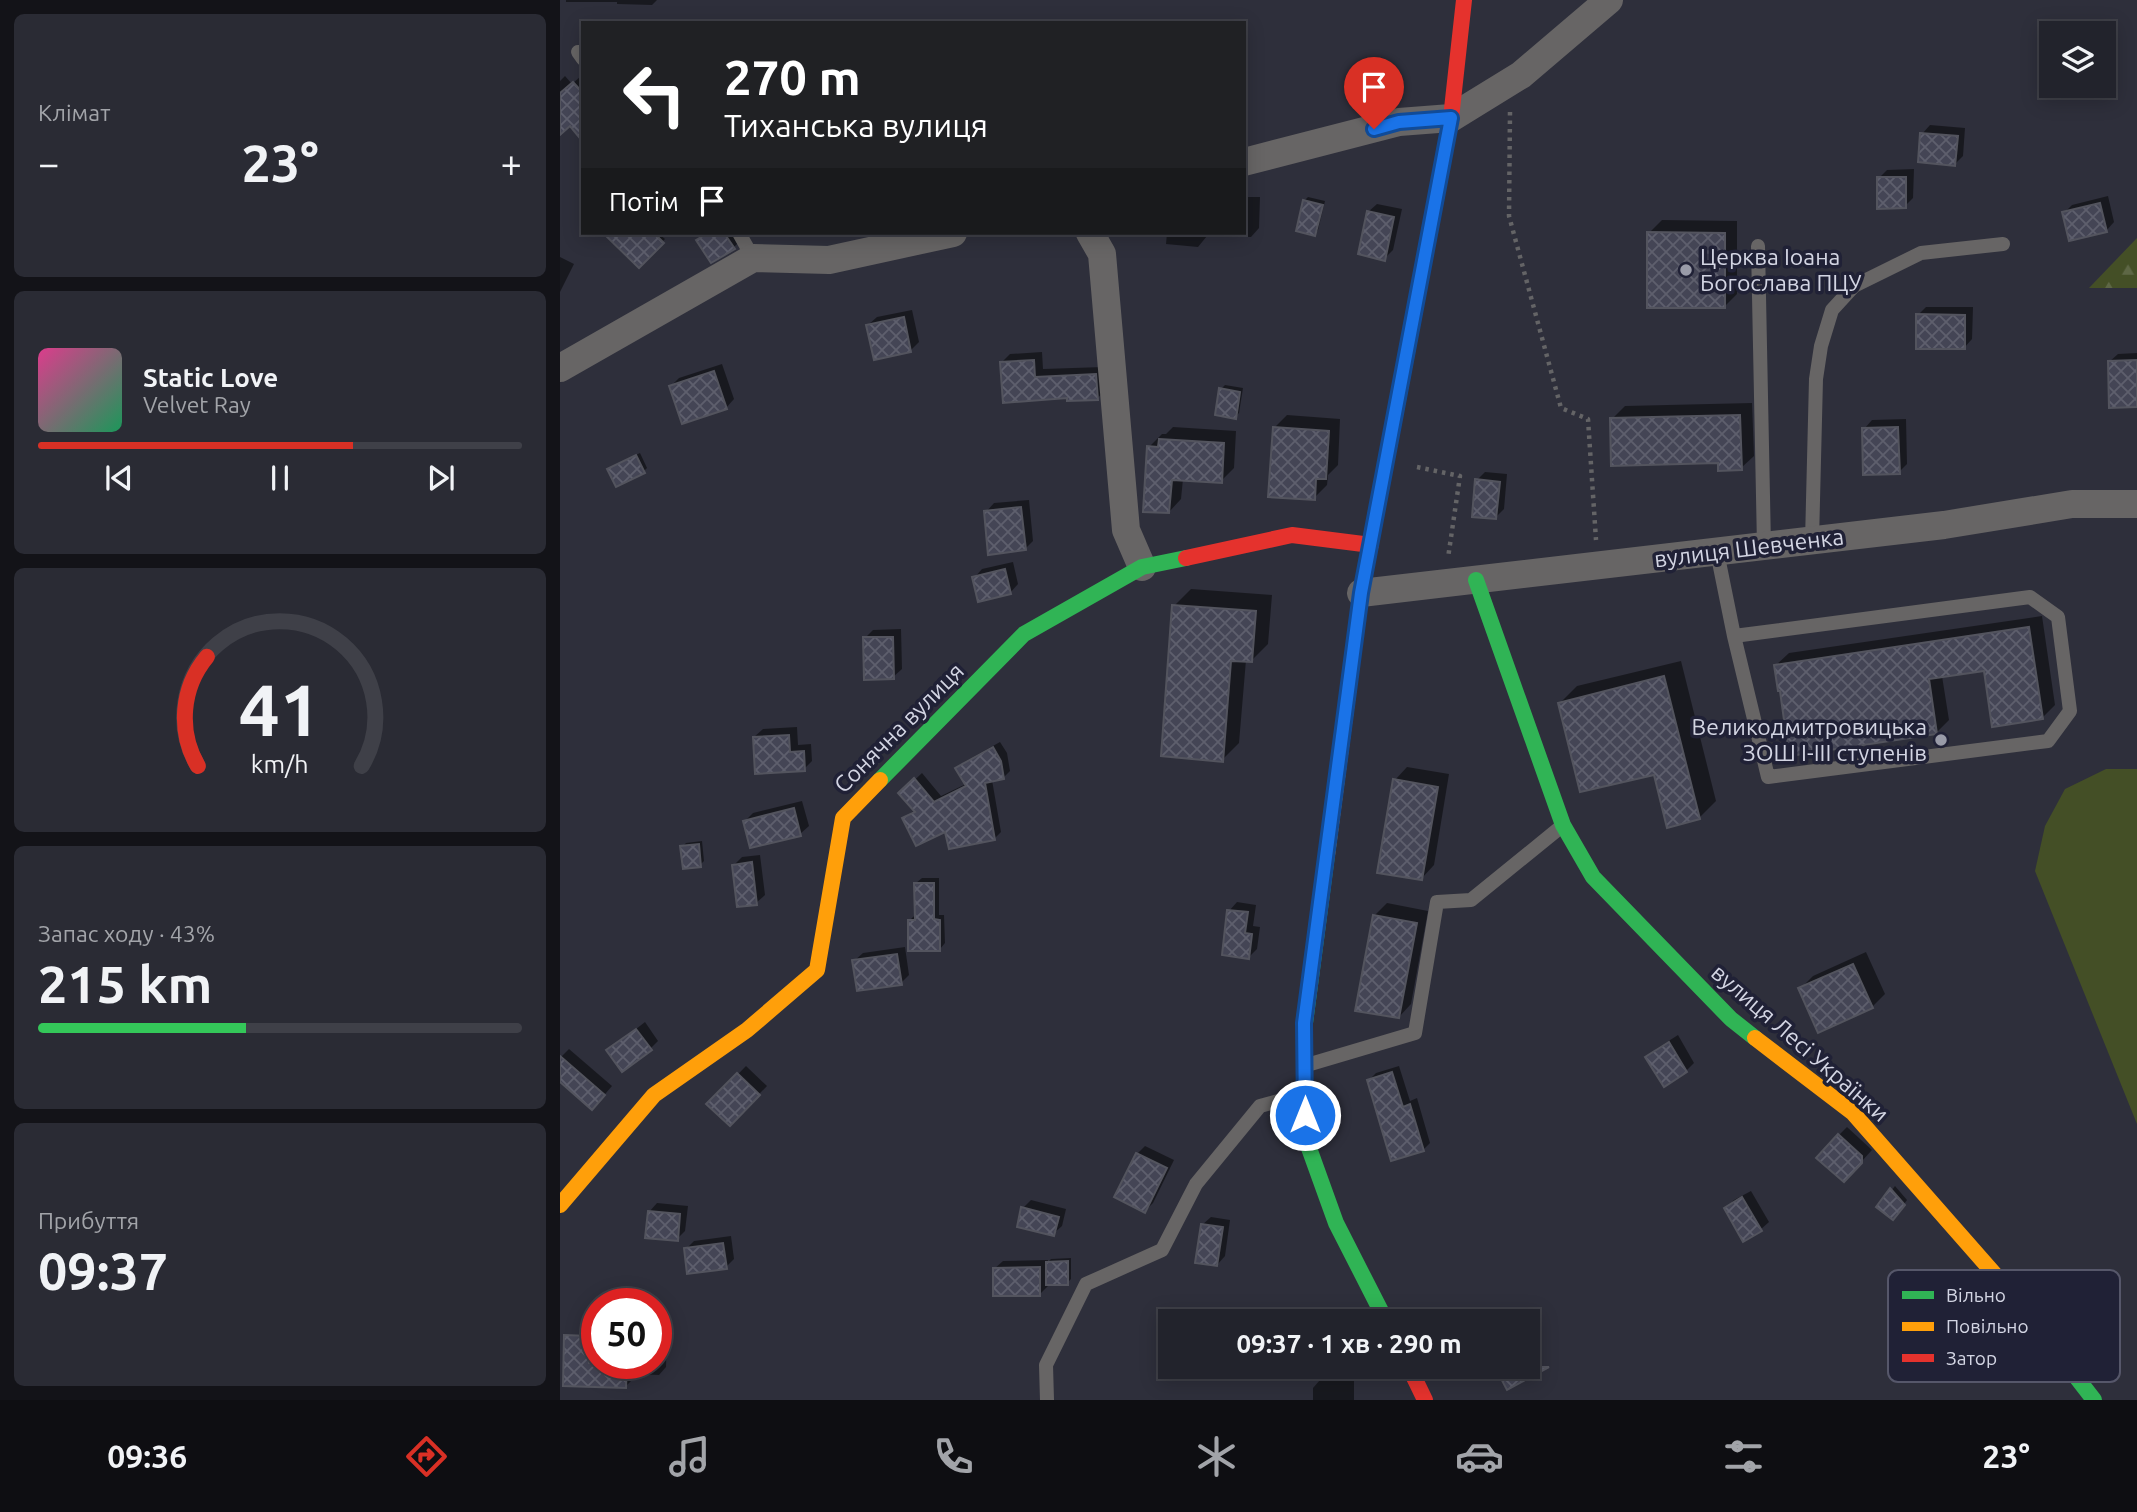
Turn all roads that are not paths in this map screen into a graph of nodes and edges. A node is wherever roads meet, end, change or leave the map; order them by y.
1 (1464, 0) edge
2 (1609, 0) edge
3 (1451, 118) junction
4 (1246, 161) edge
5 (740, 235) edge
6 (944, 235) edge
7 (1091, 235) edge
8 (2003, 244) dead end
9 (1758, 246) dead end
10 (753, 258) junction
11 (560, 368) edge
12 (2137, 504) edge
13 (1812, 541) junction
14 (1371, 545) junction
15 (1763, 547) junction
16 (1717, 552) junction
17 (1142, 567) junction
18 (1476, 580) junction
19 (1361, 593) junction
20 (1734, 636) junction
21 (1563, 825) junction
22 (1305, 1066) junction
23 (1305, 1093) junction
24 (560, 1205) edge
25 (1991, 1270) edge
26 (1380, 1309) edge
27 (1415, 1379) edge
28 (2080, 1382) edge
29 (1047, 1400) edge
30 (1425, 1400) edge
31 (2094, 1400) edge

1 - 3 street
2 - 3 street
3 - 4 street
3 - 14 street
5 - 10 lane
6 - 10 street
7 - 17 street
8 - 13 lane
9 - 15 lane
10 - 11 street
12 - 13 street, вулиця Шевченка
13 - 15 street, вулиця Шевченка
14 - 17 street, Сонячна вулиця
14 - 19 street
15 - 16 street, вулиця Шевченка
16 - 18 street, вулиця Шевченка
16 - 20 lane
17 - 24 street, Сонячна вулиця
18 - 19 street, вулиця Шевченка
18 - 21 street, вулиця Лесі Українки
19 - 22 street
20 - 20 lane
21 - 22 lane
21 - 25 street, вулиця Лесі Українки
22 - 23 street
23 - 26 street
23 - 29 lane
27 - 30 street
28 - 31 street, вулиця Лесі Українки

